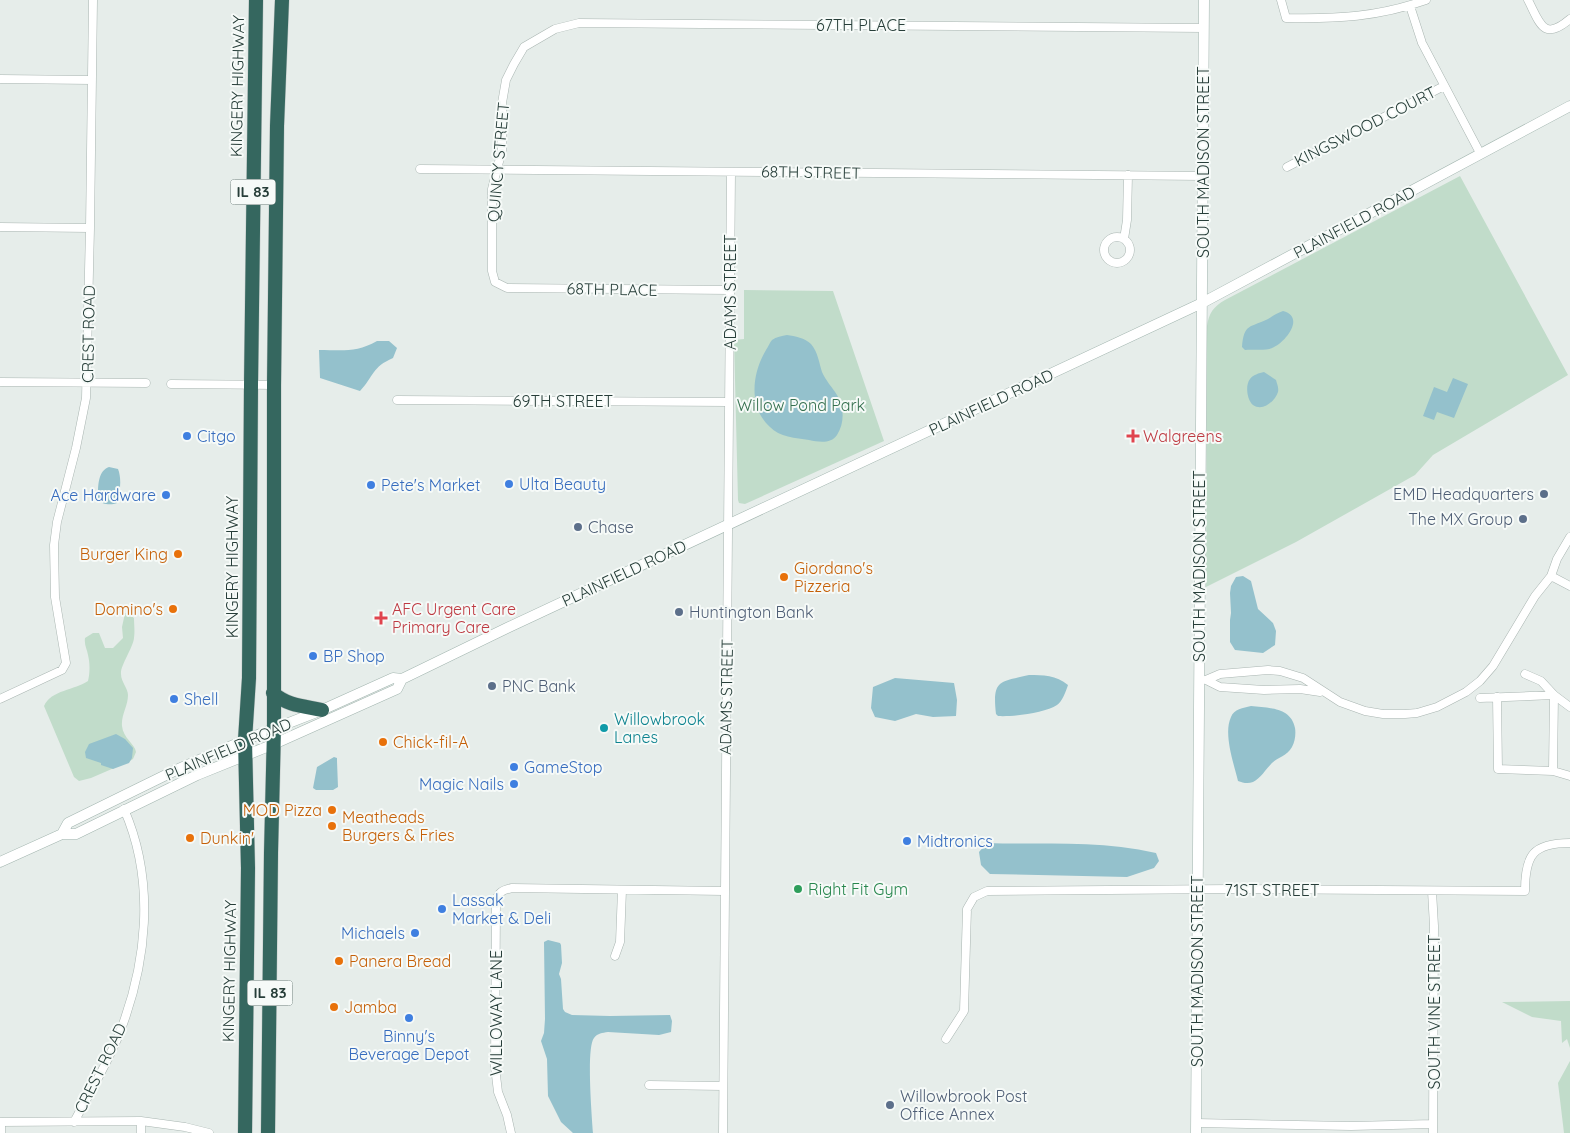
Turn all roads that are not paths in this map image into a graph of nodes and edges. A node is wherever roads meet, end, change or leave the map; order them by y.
1 (93, 0) edge
2 (256, 0) edge
3 (282, 0) edge
4 (1204, 0) edge
5 (1281, 0) edge
6 (1426, 0) edge
7 (1528, 0) edge
8 (1410, 6) junction
9 (1570, 19) edge
10 (1204, 28) junction
11 (524, 47) joint
12 (0, 79) edge
13 (92, 80) junction
14 (1444, 86) junction
15 (1570, 106) edge
16 (1480, 154) junction
17 (1287, 167) dead end
18 (420, 168) dead end
19 (497, 170) junction
20 (731, 172) junction
21 (1128, 175) junction
22 (1203, 176) junction
23 (0, 227) edge
24 (90, 228) junction
25 (1124, 239) dead end
26 (495, 282) joint
27 (730, 290) junction
28 (1202, 304) junction
29 (0, 382) edge
30 (86, 383) junction
31 (146, 383) dead end
32 (171, 384) dead end
33 (274, 384) junction
34 (250, 385) junction
35 (397, 400) dead end
36 (729, 402) junction
37 (728, 525) junction
38 (1570, 537) edge
39 (1552, 576) junction
40 (1570, 586) edge
41 (1525, 674) dead end
42 (402, 679) junction
43 (273, 693) junction
44 (1324, 693) junction
45 (1554, 694) junction
46 (1570, 696) edge
47 (1497, 697) junction
48 (1480, 698) dead end
49 (0, 699) edge
50 (1568, 705) edge
51 (322, 710) junction
52 (274, 728) junction
53 (245, 740) junction
54 (274, 744) junction
55 (245, 756) junction
56 (1553, 771) junction
57 (1570, 776) edge
58 (124, 809) junction
59 (62, 834) junction
60 (1570, 843) edge
61 (0, 862) edge
62 (622, 890) junction
63 (1197, 890) junction
64 (724, 891) junction
65 (1432, 891) junction
66 (615, 956) dead end
67 (946, 1039) dead end
68 (649, 1085) dead end
69 (724, 1086) junction
70 (141, 1121) junction
71 (1, 1122) edge
72 (74, 1122) junction
73 (1433, 1124) junction
74 (1196, 1128) edge
75 (1, 1133) edge
76 (141, 1133) edge
77 (209, 1133) edge
78 (245, 1133) edge
79 (268, 1133) edge
80 (511, 1133) edge
81 (723, 1133) edge
82 (1433, 1133) edge

1 - 13 street, CREST ROAD
2 - 34 highway, KINGERY HIGHWAY / IL 83
3 - 33 highway, IL 83
4 - 10 main road, SOUTH MADISON STREET
5 - 8 street
6 - 8 street
7 - 9 street
8 - 14 street
10 - 11 street, 67TH PLACE
10 - 22 main road, SOUTH MADISON STREET
11 - 19 street, QUINCY STREET
12 - 13 street
13 - 24 street, CREST ROAD
14 - 16 street
14 - 17 street, KINGSWOOD COURT
15 - 16 main road, PLAINFIELD ROAD
16 - 28 main road, PLAINFIELD ROAD
18 - 19 street, 68TH STREET
19 - 20 street, 68TH STREET
19 - 26 street, QUINCY STREET
20 - 21 street, 68TH STREET
20 - 27 street, ADAMS STREET
21 - 22 street, 68TH STREET
21 - 25 street
22 - 28 main road, SOUTH MADISON STREET
23 - 24 street
24 - 30 street, CREST ROAD
26 - 27 street, 68TH PLACE
27 - 36 street, ADAMS STREET
28 - 37 main road, PLAINFIELD ROAD
28 - 63 main road, SOUTH MADISON STREET
29 - 30 street
30 - 31 street
30 - 49 street, CREST ROAD
32 - 34 street
33 - 34 street
33 - 43 highway, IL 83
34 - 53 highway, KINGERY HIGHWAY / IL 83
35 - 36 street, 69TH STREET
36 - 37 street, ADAMS STREET
37 - 42 main road, PLAINFIELD ROAD
37 - 64 street, ADAMS STREET
38 - 39 street
39 - 40 street
39 - 44 street
41 - 45 street
42 - 51 main road, PLAINFIELD ROAD
42 - 54 main road, PLAINFIELD ROAD
43 - 51 highway
43 - 52 highway, IL 83
44 - 44 street
45 - 47 street
45 - 50 street
45 - 56 street
46 - 50 street
47 - 48 street
47 - 56 street
51 - 52 main road, PLAINFIELD ROAD
52 - 53 main road, PLAINFIELD ROAD
52 - 54 highway, IL 83
53 - 55 highway, KINGERY HIGHWAY / IL 83
53 - 59 main road, PLAINFIELD ROAD
54 - 55 main road, PLAINFIELD ROAD
54 - 79 highway, IL 83
55 - 58 main road, PLAINFIELD ROAD
55 - 78 highway, KINGERY HIGHWAY / IL 83
56 - 57 street
58 - 59 main road, PLAINFIELD ROAD
58 - 72 street, CREST ROAD
59 - 61 main road, PLAINFIELD ROAD
60 - 65 street, 71ST STREET
62 - 64 street
62 - 66 street
62 - 80 street, WILLOWAY LANE
63 - 65 street, 71ST STREET
63 - 67 street, 71ST STREET
63 - 74 main road, SOUTH MADISON STREET
64 - 69 street, ADAMS STREET
65 - 73 street, SOUTH VINE STREET
68 - 69 street
69 - 81 street, ADAMS STREET
70 - 72 street
70 - 76 street
70 - 77 street
71 - 72 street
71 - 75 street
73 - 74 street
73 - 82 street, SOUTH VINE STREET

